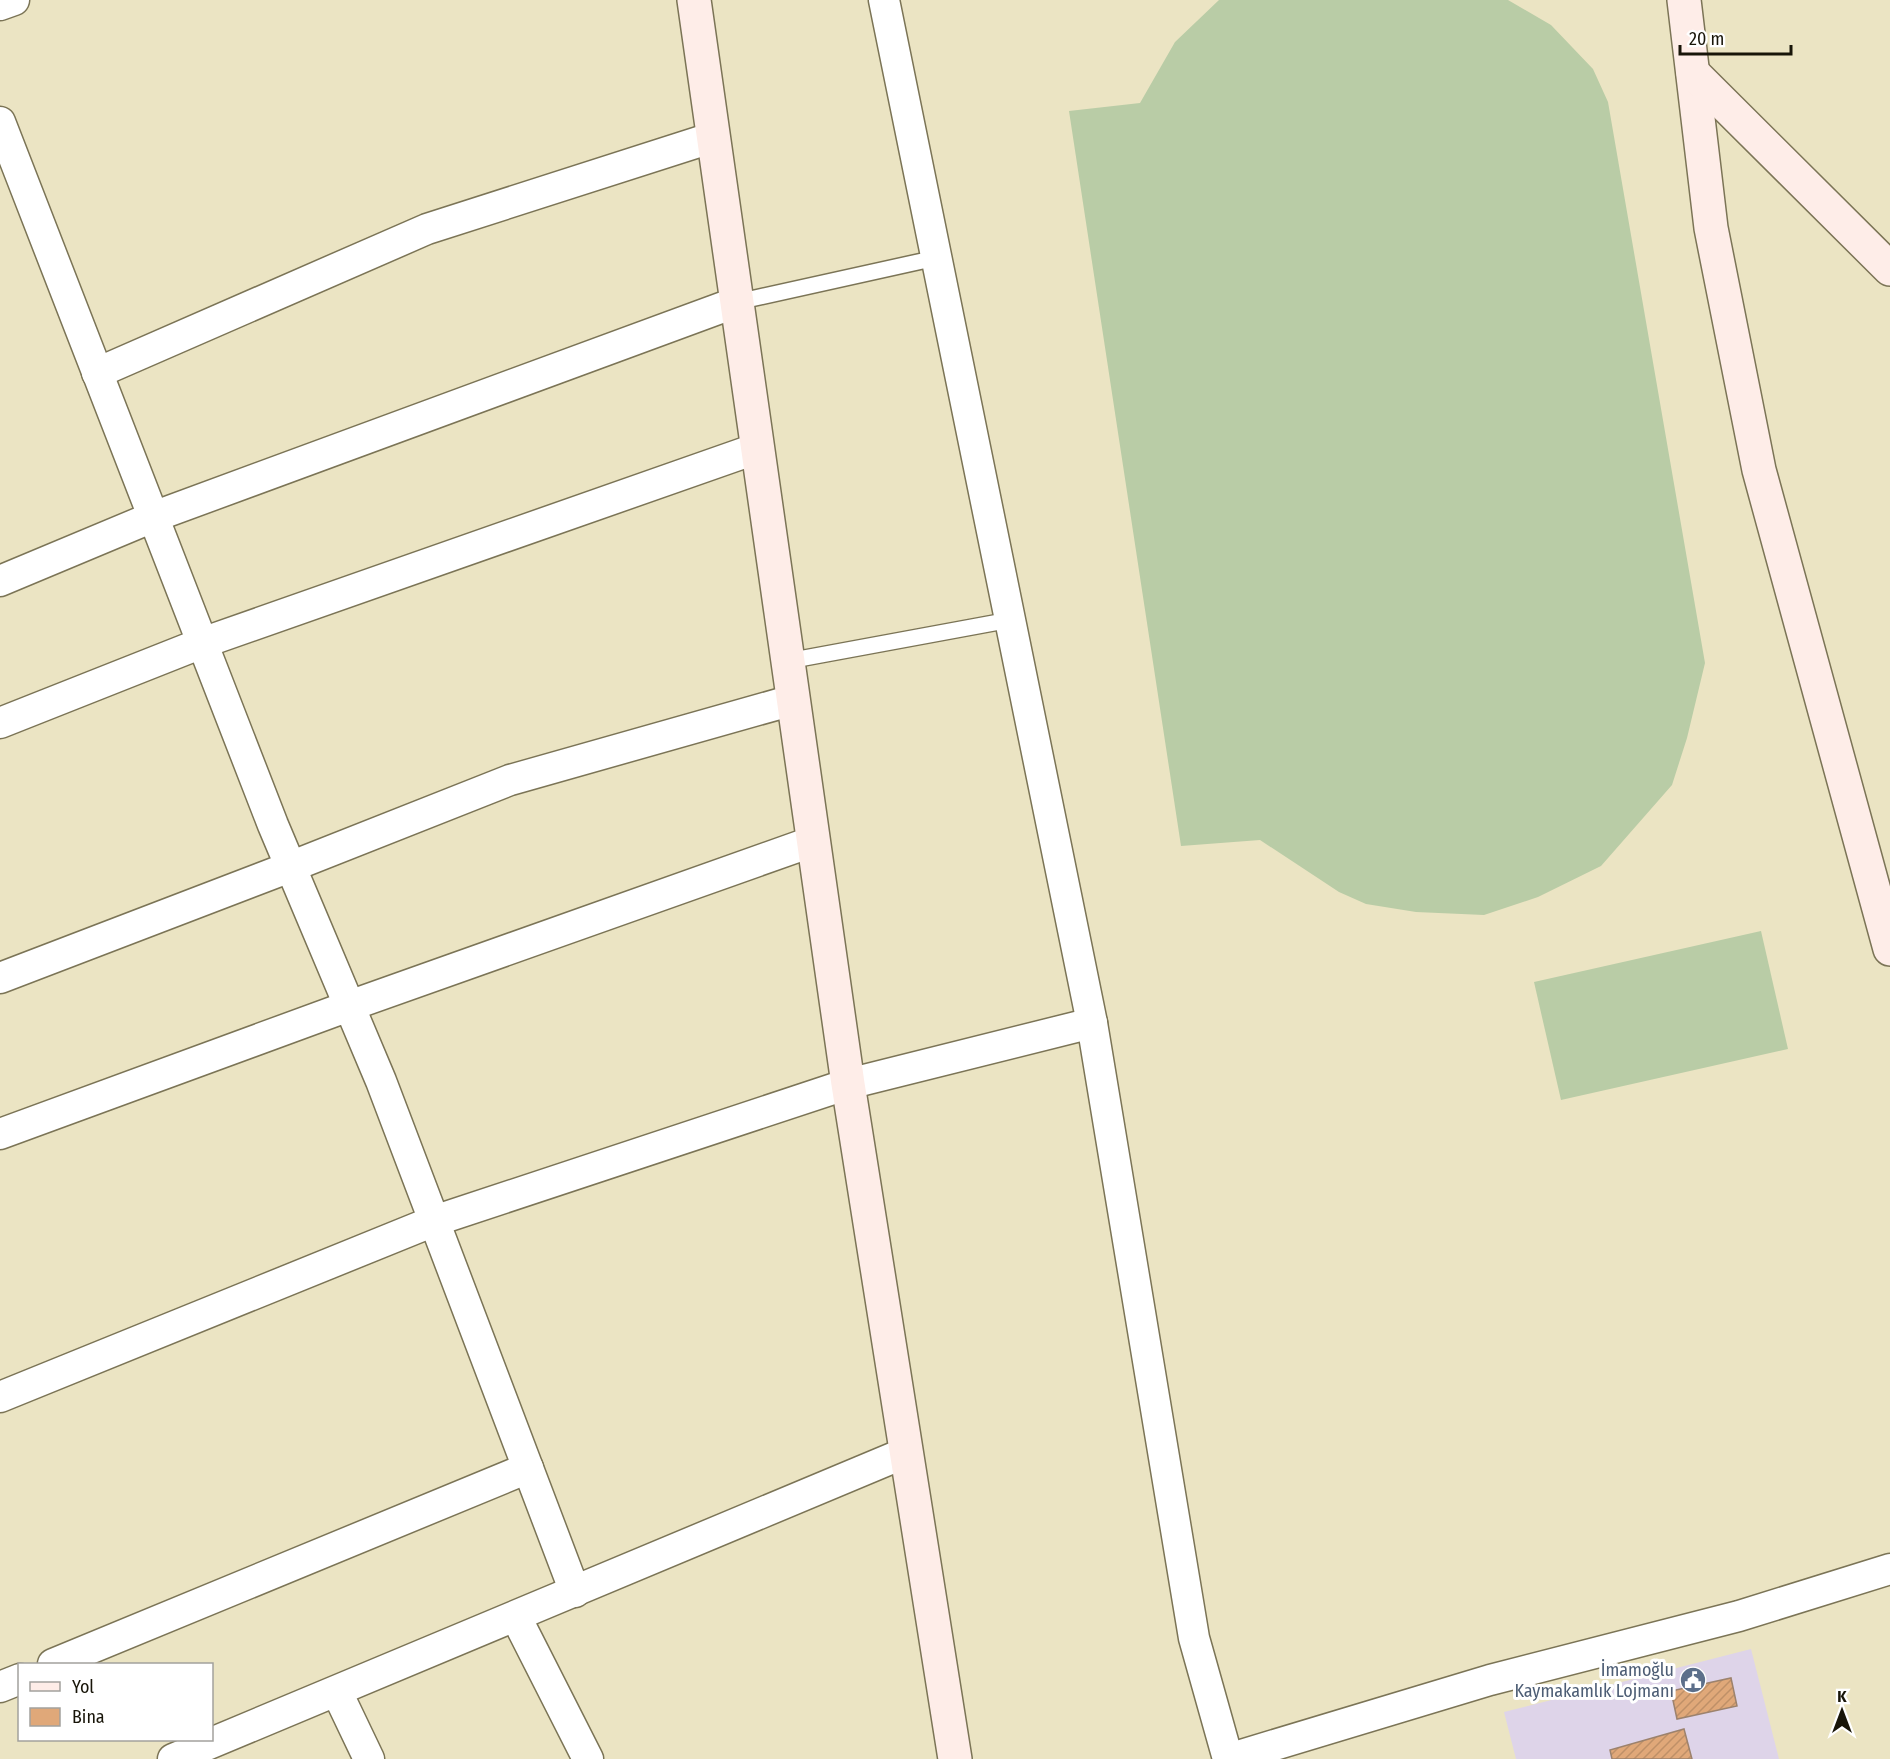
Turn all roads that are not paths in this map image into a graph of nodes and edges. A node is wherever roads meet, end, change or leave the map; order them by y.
1 (14, 0) edge
2 (694, 0) edge
3 (884, 0) edge
4 (1684, 0) edge
5 (0, 5) edge
6 (1693, 73) junction
7 (0, 122) edge
8 (714, 137) junction
9 (936, 258) junction
10 (1890, 269) edge
11 (737, 302) junction
12 (97, 373) junction
13 (758, 448) junction
14 (153, 517) junction
15 (0, 581) edge
16 (1010, 620) junction
17 (202, 643) junction
18 (788, 661) junction
19 (794, 700) junction
20 (0, 723) edge
21 (814, 841) junction
22 (290, 867) junction
23 (1890, 949) edge
24 (0, 978) edge
25 (349, 1006) junction
26 (1092, 1023) junction
27 (848, 1084) junction
28 (0, 1134) edge
29 (434, 1221) junction
30 (0, 1397) edge
31 (908, 1452) junction
32 (528, 1467) junction
33 (1890, 1569) edge
34 (575, 1592) junction
35 (516, 1617) junction
36 (58, 1663) edge
37 (18, 1679) edge
38 (0, 1687) edge
39 (337, 1692) junction
40 (173, 1759) edge
41 (369, 1759) edge
42 (588, 1759) edge
43 (955, 1759) edge
44 (1228, 1759) edge

1 - 5 street
2 - 8 street
3 - 9 street
4 - 6 street
6 - 10 street
6 - 23 street
7 - 12 street
8 - 11 street
8 - 12 street
9 - 11 lane
9 - 16 street
11 - 13 street
11 - 14 street
12 - 14 street
13 - 17 street
13 - 18 street
14 - 15 street
14 - 17 street
16 - 18 lane
16 - 26 street
17 - 20 street
17 - 22 street
18 - 19 street
19 - 21 street
19 - 22 street
21 - 25 street
21 - 27 street
22 - 24 street
22 - 25 street
25 - 28 street
25 - 29 street
26 - 27 street
26 - 44 street
27 - 29 street
27 - 31 street
29 - 30 street
29 - 32 street
31 - 34 street
31 - 43 street
32 - 34 street
32 - 36 street
33 - 44 street
34 - 35 street
35 - 39 street
35 - 42 street
37 - 38 street
39 - 40 street
39 - 41 street

